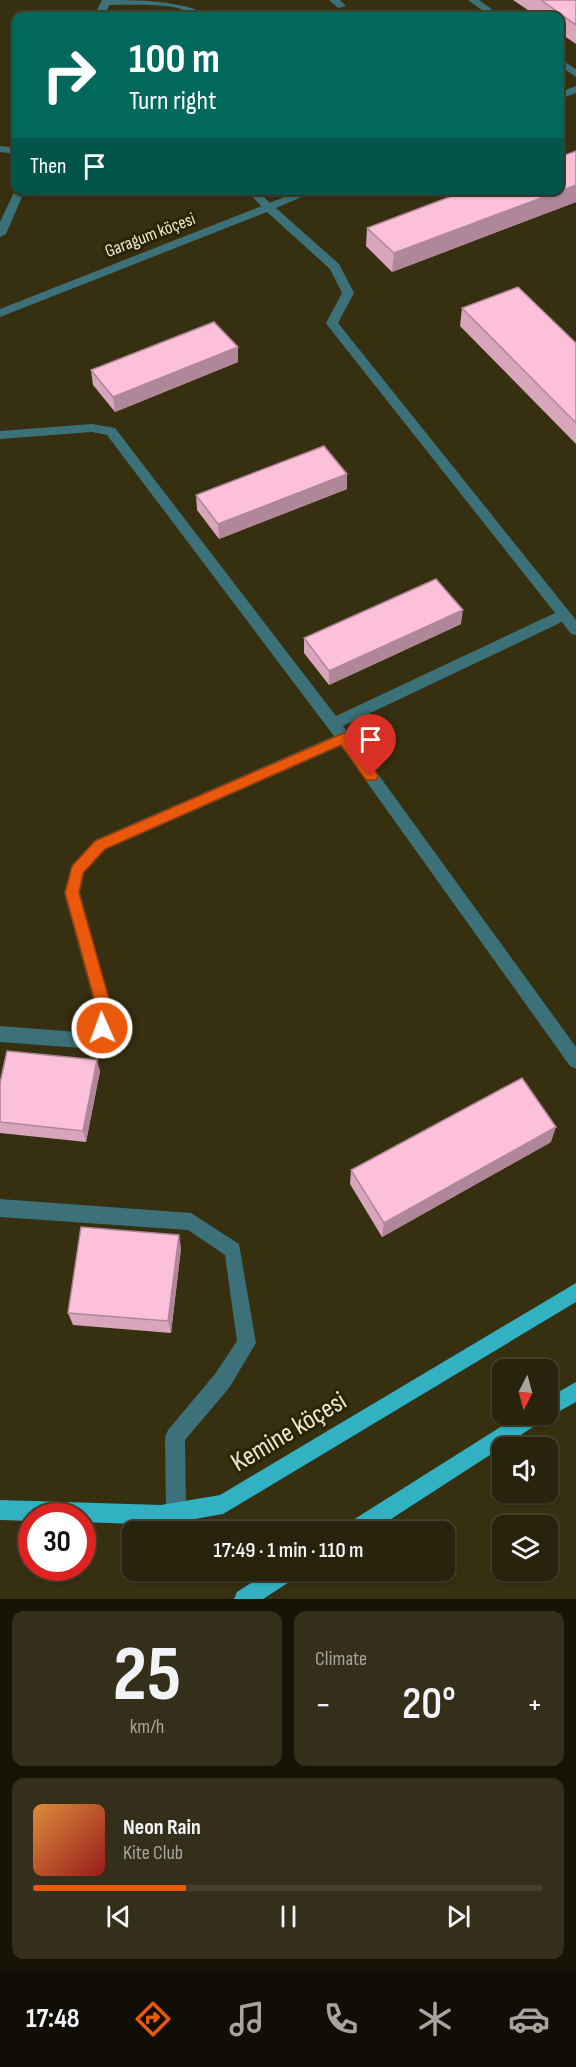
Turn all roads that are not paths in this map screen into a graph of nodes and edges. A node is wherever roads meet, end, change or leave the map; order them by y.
1 (473, 0) edge
2 (106, 1) edge
3 (199, 12) edge
4 (490, 12) edge
5 (18, 195) edge
6 (255, 195) edge
7 (301, 195) edge
8 (269, 208) junction
9 (0, 234) edge
10 (0, 313) edge
11 (0, 435) edge
12 (563, 615) junction
13 (576, 630) edge
14 (333, 724) junction
15 (344, 738) junction
16 (0, 1034) edge
17 (576, 1061) edge
18 (0, 1208) edge
19 (576, 1292) edge
20 (576, 1391) edge
21 (558, 1403) edge
22 (522, 1425) edge
23 (0, 1510) edge
24 (176, 1512) junction
25 (369, 1521) edge
26 (273, 1581) edge
27 (244, 1599) edge

1 - 4 street
2 - 3 lane
5 - 9 street
6 - 8 lane
7 - 8 street, Garagum köçesi
8 - 10 street, Garagum köçesi
8 - 12 street
11 - 14 street
12 - 13 street
12 - 14 street
14 - 15 street
15 - 16 street
15 - 17 street
18 - 24 street
19 - 24 main road, Kemine köçesi
20 - 21 main road
22 - 25 main road
23 - 24 main road, Kemine köçesi
26 - 27 main road

